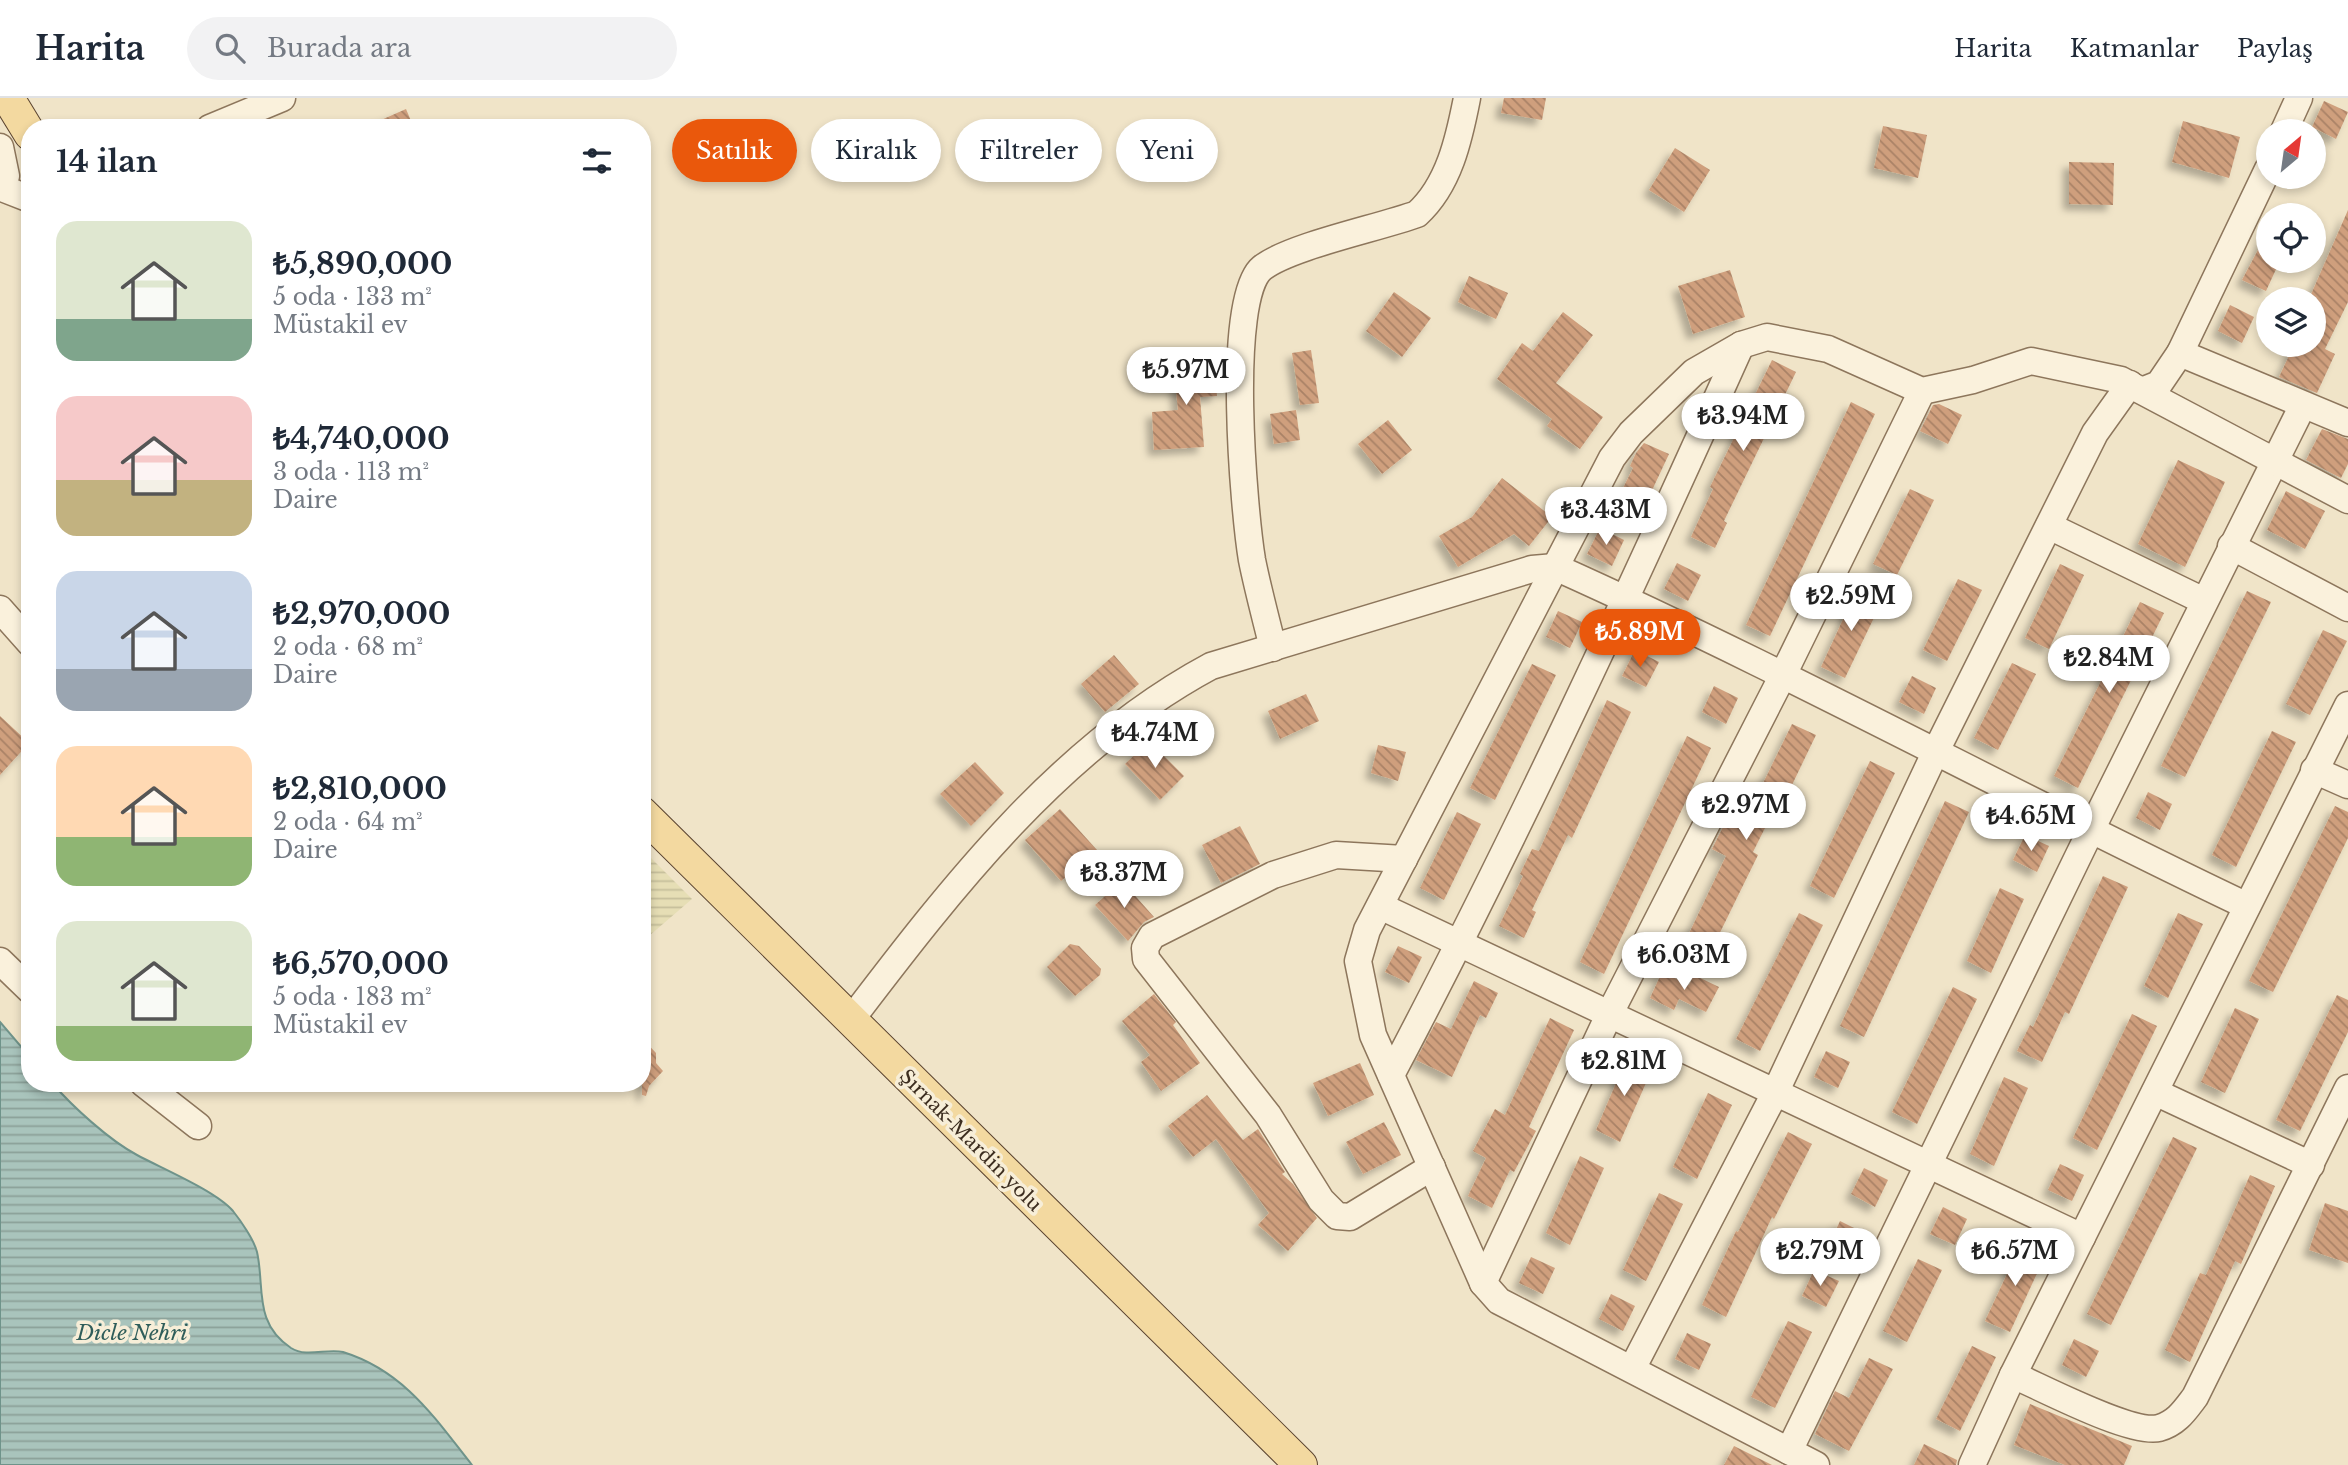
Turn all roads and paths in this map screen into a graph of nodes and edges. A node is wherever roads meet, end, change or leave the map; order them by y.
1 (8, 98) edge
2 (282, 98) edge
3 (1467, 98) edge
4 (2299, 98) edge
5 (21, 119) edge
6 (232, 119) edge
7 (2289, 119) edge
8 (0, 148) edge
9 (1, 189) edge
10 (2258, 189) edge
11 (21, 196) edge
12 (1741, 345) junction
13 (2180, 353) junction
14 (2137, 387) junction
15 (1922, 391) junction
16 (2303, 405) junction
17 (2346, 418) edge
18 (2274, 459) junction
19 (2348, 500) edge
20 (2049, 526) junction
21 (2231, 545) junction
22 (1555, 567) junction
23 (1627, 599) junction
24 (2204, 601) junction
25 (2348, 608) edge
26 (0, 610) edge
27 (21, 633) edge
28 (1273, 648) junction
29 (1783, 675) junction
30 (2348, 705) edge
31 (1936, 753) junction
32 (2314, 770) junction
33 (2348, 785) edge
34 (651, 822) edge
35 (2090, 832) junction
36 (1404, 859) junction
37 (1380, 906) junction
38 (2247, 906) junction
39 (1460, 944) junction
40 (0, 961) edge
41 (21, 981) edge
42 (1609, 1015) junction
43 (850, 1021) junction
44 (1391, 1075) junction
45 (2348, 1088) edge
46 (2155, 1091) junction
47 (155, 1092) edge
48 (1775, 1093) junction
49 (198, 1126) dead end
50 (2311, 1165) junction
51 (1929, 1166) junction
52 (1432, 1167) junction
53 (2082, 1237) junction
54 (1482, 1283) junction
55 (1632, 1368) junction
56 (2013, 1375) junction
57 (1789, 1451) junction
58 (1301, 1465) edge
59 (1816, 1465) edge
60 (1972, 1465) edge

1 - 5 main road
2 - 6 street
3 - 28 street
4 - 7 street
8 - 9 street
9 - 11 street
10 - 13 street
12 - 15 street
12 - 22 street
12 - 23 street
13 - 14 street
13 - 16 street
14 - 15 street
14 - 18 street
14 - 20 street
15 - 29 street
16 - 17 street
16 - 18 street
18 - 19 street
18 - 21 street
20 - 24 street
20 - 31 street
21 - 24 street
21 - 25 street
22 - 23 street
22 - 28 street
22 - 36 street
23 - 29 street
23 - 39 street
24 - 35 street
26 - 27 street
28 - 43 street
29 - 31 street
29 - 42 street
30 - 32 street
31 - 35 street
31 - 48 street
32 - 33 street
32 - 38 street
34 - 43 main road, Şırnak-Mardin yolu
35 - 38 street
35 - 51 street
36 - 37 street
36 - 52 street
37 - 39 street
37 - 44 street
38 - 46 street
39 - 42 street
39 - 44 street
40 - 41 street
42 - 48 street
42 - 54 street
43 - 58 main road, Şırnak-Mardin yolu
44 - 52 street
45 - 50 street
46 - 50 street
46 - 53 street
47 - 49 street
48 - 51 street
48 - 55 street
50 - 56 street
51 - 53 street
51 - 57 street
52 - 54 street
53 - 56 street
54 - 55 street
55 - 57 street
56 - 60 street
57 - 59 street

